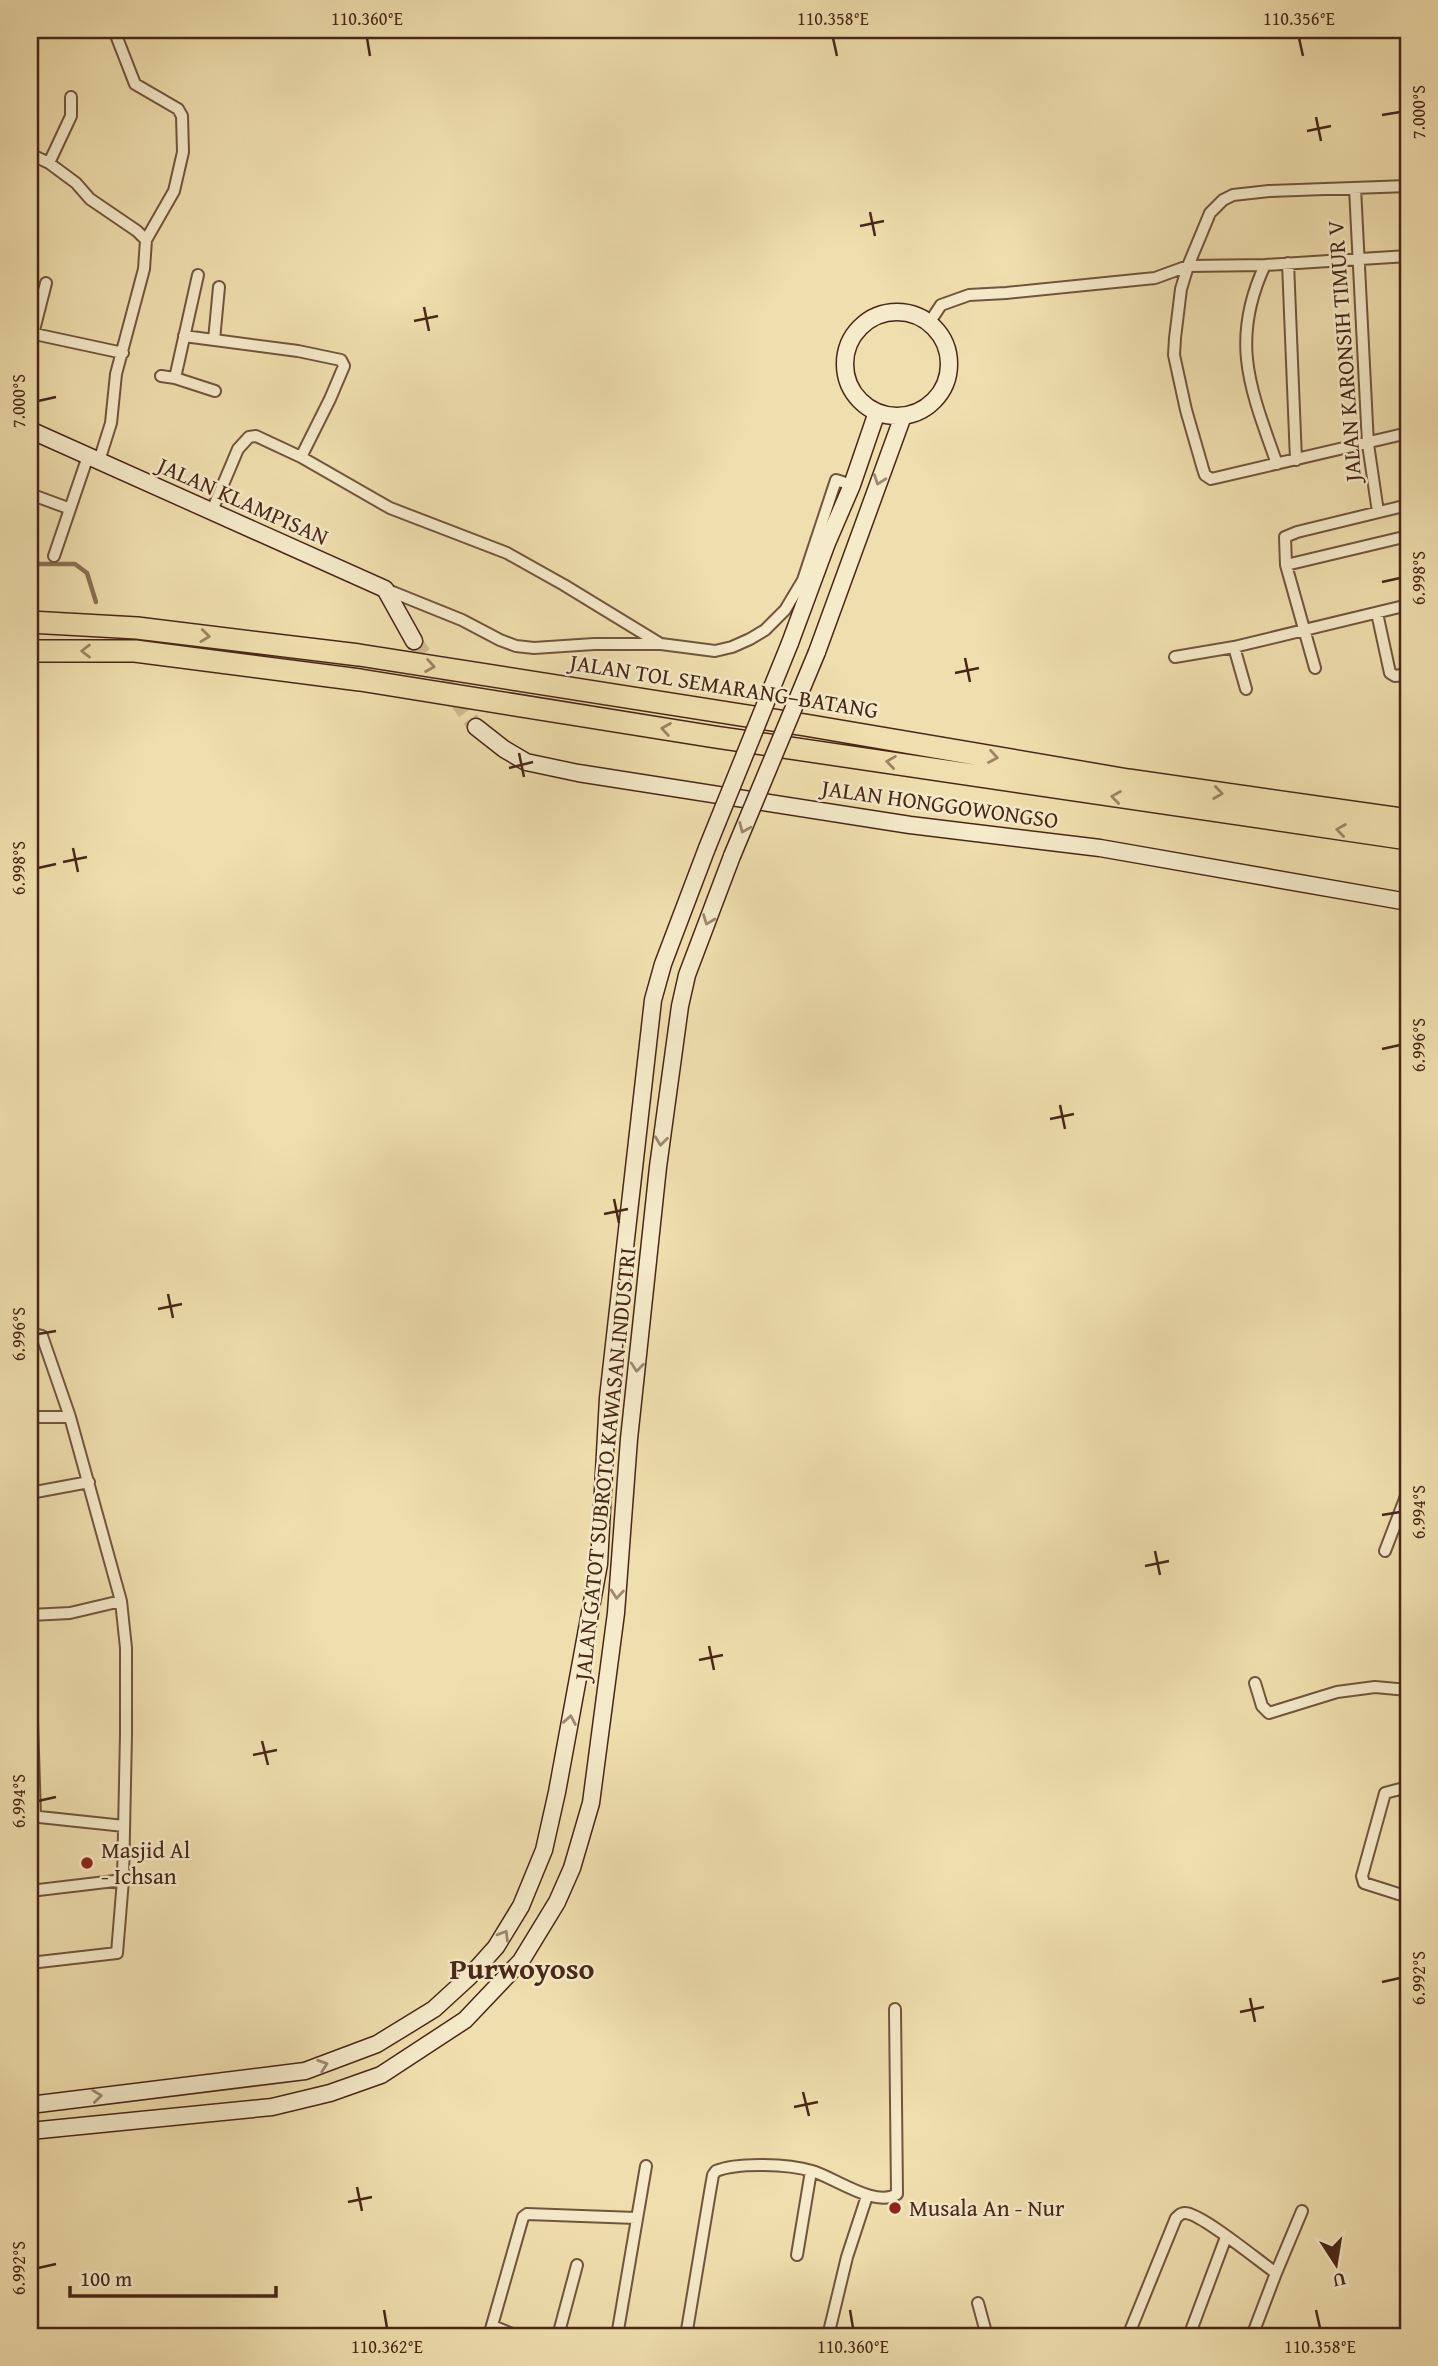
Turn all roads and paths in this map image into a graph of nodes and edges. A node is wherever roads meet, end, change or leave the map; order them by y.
1 (114, 30) edge
2 (71, 97) dead end
3 (30, 154) edge
4 (49, 163) junction
5 (1408, 186) edge
6 (1355, 188) junction
7 (146, 240) junction
8 (1408, 256) edge
9 (1358, 260) junction
10 (1288, 263) junction
11 (1265, 265) junction
12 (1188, 266) junction
13 (198, 275) dead end
14 (46, 283) dead end
15 (219, 288) dead end
16 (929, 323) junction
17 (31, 333) edge
18 (184, 335) junction
19 (214, 340) junction
20 (123, 354) junction
21 (161, 376) dead end
22 (175, 378) junction
23 (215, 391) dead end
24 (877, 412) junction
25 (903, 416) junction
26 (30, 430) edge
27 (1408, 433) edge
28 (1368, 444) junction
29 (300, 457) junction
30 (93, 458) junction
31 (1296, 460) junction
32 (1277, 464) junction
33 (852, 485) junction
34 (30, 494) edge
35 (1408, 505) edge
36 (68, 508) junction
37 (1378, 512) junction
38 (211, 513) junction
39 (1408, 536) edge
40 (54, 556) dead end
41 (1286, 565) junction
42 (385, 589) junction
43 (1408, 605) edge
44 (1377, 613) junction
45 (39, 622) edge
46 (1304, 630) junction
47 (414, 640) tunnel mouth
48 (661, 644) junction
49 (1234, 647) junction
50 (33, 651) edge
51 (1175, 657) dead end
52 (1315, 668) dead end
53 (1408, 674) edge
54 (1246, 689) dead end
55 (477, 727) tunnel mouth
56 (1408, 820) edge
57 (1408, 839) edge
58 (1408, 902) edge
59 (30, 1333) edge
60 (30, 1417) edge
61 (70, 1417) junction
62 (89, 1482) junction
63 (1408, 1491) edge
64 (30, 1493) edge
65 (1385, 1551) dead end
66 (121, 1601) junction
67 (30, 1615) edge
68 (30, 1658) edge
69 (1255, 1683) dead end
70 (1408, 1690) edge
71 (1408, 1791) edge
72 (32, 1816) edge
73 (124, 1826) junction
74 (123, 1880) junction
75 (30, 1891) edge
76 (1408, 1897) edge
77 (30, 1963) edge
78 (895, 2009) dead end
79 (30, 2105) edge
80 (30, 2131) edge
81 (646, 2166) dead end
82 (810, 2171) junction
83 (867, 2196) junction
84 (1302, 2211) dead end
85 (636, 2218) junction
86 (1226, 2238) junction
87 (797, 2255) dead end
88 (577, 2265) dead end
89 (1276, 2273) junction
90 (978, 2303) dead end
91 (491, 2331) edge
92 (517, 2336) edge
93 (558, 2336) edge
94 (617, 2336) edge
95 (686, 2336) edge
96 (828, 2336) edge
97 (986, 2336) edge
98 (1128, 2336) edge
99 (1189, 2336) edge
100 (1252, 2336) edge

1 - 7 street
2 - 4 street
3 - 4 street
4 - 7 street
5 - 6 street
6 - 9 street, JALAN KARONSIH TIMUR V
6 - 12 street
7 - 20 street
8 - 9 street
9 - 10 street
9 - 28 street, JALAN KARONSIH TIMUR V
10 - 11 street
10 - 31 street
11 - 12 street
11 - 32 street
12 - 16 street
12 - 32 street
13 - 18 street
14 - 17 street
15 - 19 street
16 - 24 street
16 - 25 street
17 - 20 street
18 - 19 street
18 - 22 street
19 - 29 street
20 - 30 street
21 - 22 street
22 - 23 street
24 - 25 street
24 - 33 street, JALAN GATOT SUBROTO KAWASAN INDUSTRI
25 -> 80 street, JALAN GATOT SUBROTO KAWASAN INDUSTRI, bridge
26 - 30 street, JALAN KLAMPISAN
27 - 28 street
28 - 31 street
28 - 37 street, JALAN KARONSIH TIMUR V
29 - 38 street
29 - 48 street
30 - 36 street
30 - 38 street, JALAN KLAMPISAN
31 - 32 street
33 - 48 street
79 -> 33 street, JALAN GATOT SUBROTO KAWASAN INDUSTRI, bridge
34 - 36 street
35 - 37 street
36 - 40 street
37 - 41 street
38 - 42 street, JALAN KLAMPISAN
39 - 41 street
41 - 46 street
42 - 47 street
42 - 48 street
43 - 44 street
44 - 46 street
44 - 53 street
45 -> 56 highway, JALAN TOL SEMARANG–BATANG
46 - 49 street
46 - 52 street
49 - 51 street
49 - 54 street
57 -> 50 highway
55 - 58 street, JALAN HONGGOWONGSO
59 - 61 street
60 - 61 street
61 - 62 street
62 - 64 street
62 - 66 street
63 - 65 street
66 - 67 street
66 - 73 street
68 - 72 street
69 - 70 street
71 - 76 street
72 - 73 street
73 - 74 street
74 - 75 street
74 - 77 street
78 - 83 street
81 - 85 street
82 - 83 street
82 - 87 street
82 - 95 street
83 - 96 street
84 - 89 street
85 - 91 street
85 - 94 street
86 - 89 street
86 - 98 street
86 - 99 street
88 - 93 street
89 - 100 street
90 - 97 street
91 - 92 street

